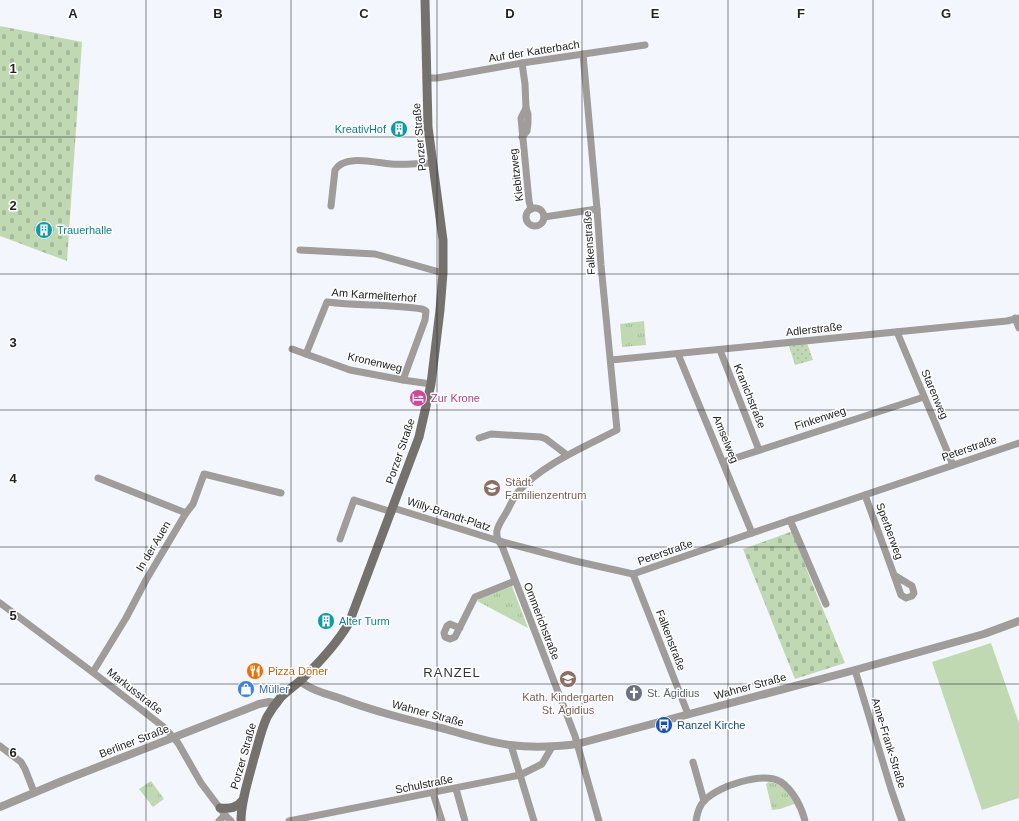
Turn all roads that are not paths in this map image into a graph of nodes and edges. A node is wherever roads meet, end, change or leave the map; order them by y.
1 (425, 0) edge
2 (644, 45) dead end
3 (583, 54) junction
4 (522, 63) junction
5 (426, 78) junction
6 (433, 163) junction
7 (331, 206) dead end
8 (531, 209) junction
9 (597, 209) junction
10 (544, 217) junction
11 (300, 250) dead end
12 (443, 273) junction
13 (1017, 318) edge
14 (1019, 328) edge
15 (897, 332) junction
16 (292, 349) dead end
17 (720, 350) junction
18 (306, 354) junction
19 (678, 354) junction
20 (611, 360) junction
21 (403, 380) junction
22 (431, 384) junction
23 (924, 397) junction
24 (479, 438) dead end
25 (1019, 443) edge
26 (759, 450) junction
27 (567, 455) junction
28 (723, 462) junction
29 (953, 465) junction
30 (98, 478) dead end
31 (281, 493) dead end
32 (865, 495) junction
33 (392, 510) junction
34 (186, 513) junction
35 (790, 520) junction
36 (752, 533) junction
37 (340, 539) dead end
38 (498, 541) junction
39 (634, 574) junction
40 (894, 575) dead end
41 (515, 581) junction
42 (0, 604) edge
43 (826, 604) dead end
44 (1019, 621) edge
45 (460, 628) dead end
46 (855, 670) junction
47 (93, 672) junction
48 (300, 681) junction
49 (277, 703) junction
50 (688, 714) junction
51 (173, 738) junction
52 (577, 744) junction
53 (511, 745) junction
54 (0, 746) edge
55 (552, 747) junction
56 (693, 762) dead end
57 (520, 775) junction
58 (456, 788) junction
59 (34, 792) junction
60 (433, 793) junction
61 (244, 800) junction
62 (704, 801) junction
63 (0, 807) edge
64 (223, 812) junction
65 (219, 821) edge
66 (231, 821) edge
67 (241, 821) edge
68 (293, 821) edge
69 (442, 821) edge
70 (465, 821) edge
71 (534, 821) edge
72 (599, 821) edge
73 (696, 821) edge
74 (805, 821) edge
75 (902, 821) edge

1 - 5 main road, Porzer Straße
2 - 3 street, Auf der Katterbach
3 - 4 street, Auf der Katterbach
3 - 9 street, Falkenstraße
4 - 5 street, Auf der Katterbach
4 - 8 street, Kiebitzweg
5 - 6 main road, Porzer Straße
6 - 7 street
6 - 12 main road, Porzer Straße
8 - 10 street, Kiebitzweg
8 - 10 street, Kiebitzweg
9 - 10 street, Kiebitzweg
9 - 20 street, Falkenstraße
11 - 12 street
12 - 22 main road, Porzer Straße
13 - 14 street
13 - 15 street, Adlerstraße
15 - 17 street, Adlerstraße
15 - 23 street, Starenweg
16 - 18 street, Kronenweg
17 - 19 street, Adlerstraße
17 - 26 street, Kranichstraße
18 - 21 street, Kronenweg
18 - 21 street, Am Karmeliterhof
19 - 20 street, Adlerstraße
19 - 28 street, Amselweg
20 - 27 street, Falkenstraße
21 - 22 street, Kronenweg
22 - 33 main road, Porzer Straße
23 - 26 street, Finkenweg
23 - 29 street, Starenweg
24 - 27 street
25 - 29 street, Peterstraße
26 - 28 street, Finkenweg
27 - 38 street
28 - 36 street, Amselweg
29 - 32 street, Peterstraße
30 - 34 street, In der Auen
31 - 34 street
32 - 35 street, Peterstraße
32 - 40 street, Sperberweg
33 - 37 street, Willy-Brandt-Platz
33 - 38 street, Willy-Brandt-Platz
33 - 48 main road, Porzer Straße
34 - 47 street, In der Auen
35 - 36 street, Peterstraße
35 - 43 street
36 - 39 street, Peterstraße
38 - 39 street, Peterstraße
38 - 41 street, Ommerichstraße
39 - 50 street, Falkenstraße
41 - 45 street
41 - 52 street, Ommerichstraße
42 - 47 street, Markusstraße
44 - 46 street, Wahner Straße
46 - 50 street, Wahner Straße
46 - 75 street, Anne-Frank-Straße
47 - 51 street, Markusstraße
48 - 49 main road, Porzer Straße
48 - 53 street, Wahner Straße
49 - 51 street, Berliner Straße
49 - 61 main road, Porzer Straße
50 - 52 street, Wahner Straße
51 - 59 street, Berliner Straße
51 - 64 street, Markusstraße
52 - 55 street, Wahner Straße
52 - 72 street, Ommerichstraße
53 - 55 street, Wahner Straße
53 - 57 street
54 - 59 street
55 - 57 street, Schulstraße
56 - 62 street
57 - 58 street, Schulstraße
57 - 71 street
58 - 60 street, Schulstraße
58 - 70 street
59 - 63 street, Berliner Straße
60 - 68 street, Schulstraße
60 - 69 street
61 - 64 main road
61 - 67 main road, Porzer Straße
62 - 73 street
62 - 74 street
64 - 65 street
64 - 66 street, Markusstraße

